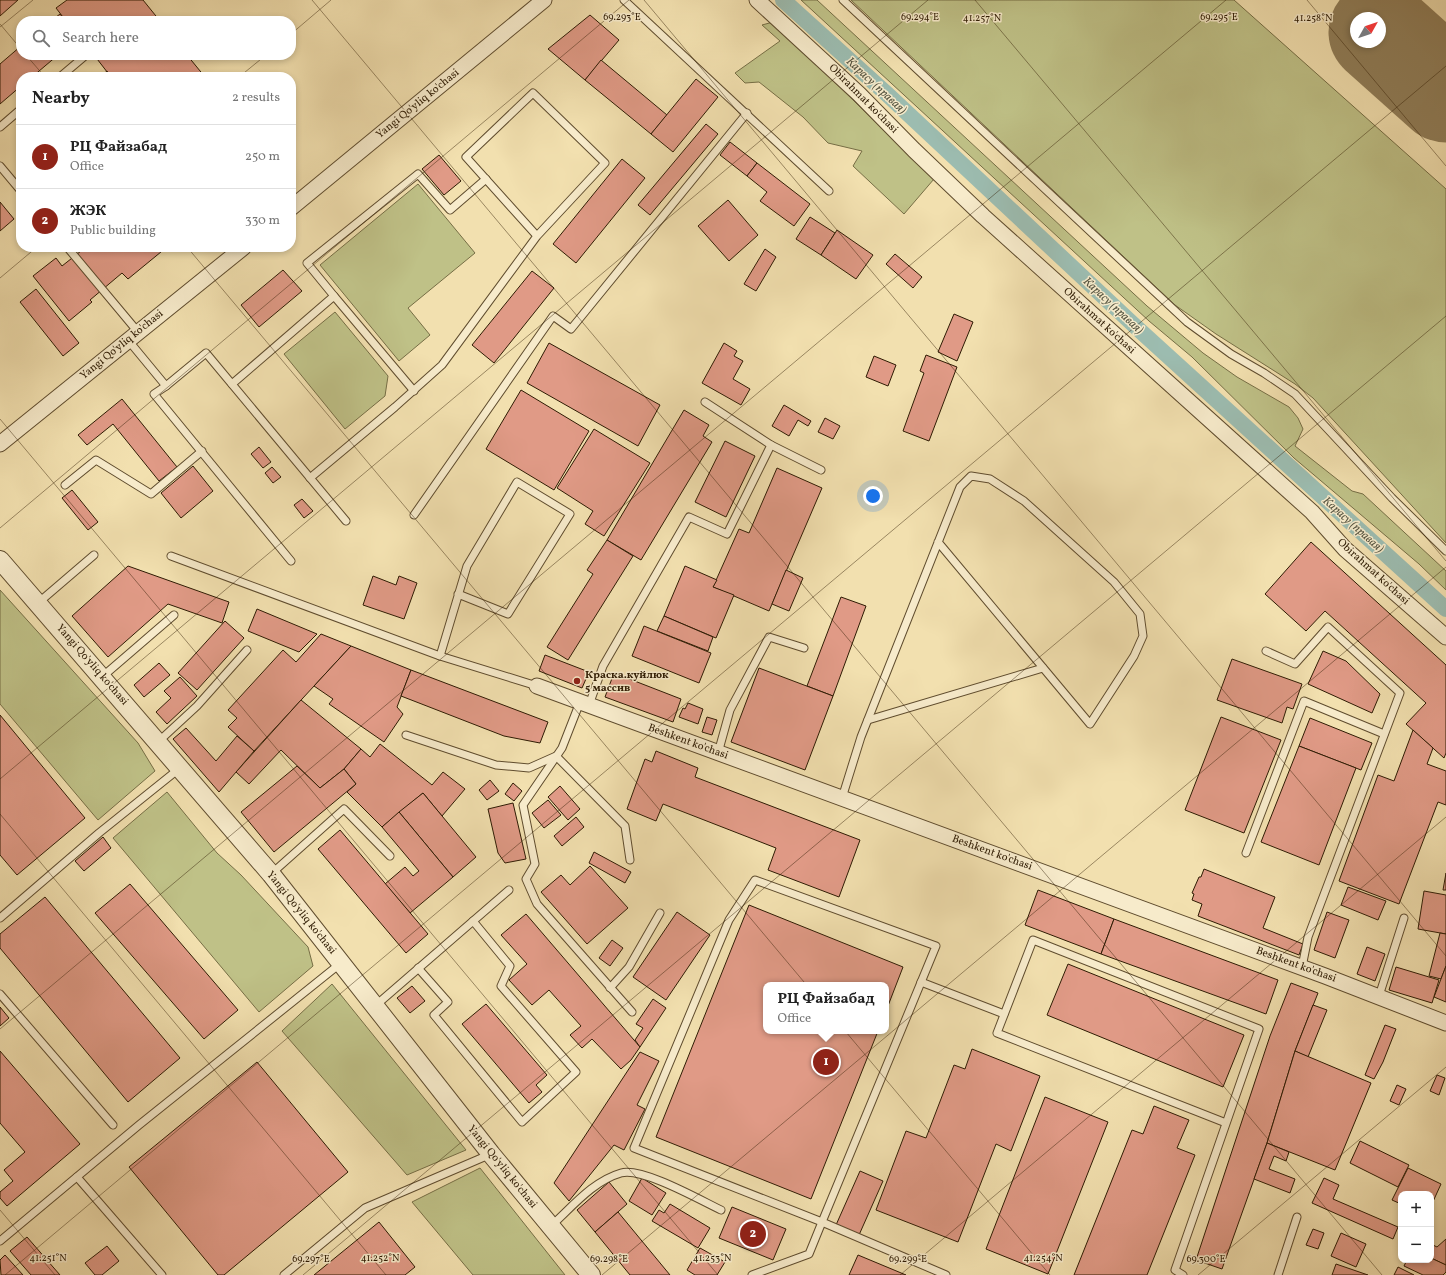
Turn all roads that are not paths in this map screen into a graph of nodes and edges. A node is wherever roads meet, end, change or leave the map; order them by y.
1 (544, 0) edge
2 (624, 0) edge
3 (757, 0) edge
4 (843, 0) edge
5 (80, 60) edge
6 (66, 72) edge
7 (16, 113) edge
8 (747, 113) junction
9 (0, 127) edge
10 (0, 166) edge
11 (486, 180) junction
12 (16, 185) edge
13 (829, 191) dead end
14 (296, 204) edge
15 (537, 236) junction
16 (71, 252) edge
17 (236, 252) edge
18 (334, 296) junction
19 (133, 336) junction
20 (232, 384) junction
21 (166, 386) junction
22 (414, 391) junction
23 (705, 402) dead end
24 (0, 444) edge
25 (770, 445) junction
26 (202, 451) junction
27 (821, 470) dead end
28 (310, 478) junction
29 (65, 485) dead end
30 (414, 515) dead end
31 (346, 521) dead end
32 (938, 542) junction
33 (1446, 551) edge
34 (94, 555) dead end
35 (171, 556) dead end
36 (0, 560) edge
37 (291, 560) dead end
38 (458, 594) junction
39 (38, 602) junction
40 (174, 614) dead end
41 (1446, 637) edge
42 (804, 648) dead end
43 (247, 650) dead end
44 (1266, 651) dead end
45 (440, 656) junction
46 (1043, 668) junction
47 (102, 677) junction
48 (537, 686) joint
49 (585, 704) junction
50 (868, 720) junction
51 (1384, 734) junction
52 (406, 735) dead end
53 (158, 742) junction
54 (718, 753) junction
55 (556, 756) junction
56 (180, 768) junction
57 (842, 798) junction
58 (1246, 853) dead end
59 (390, 856) dead end
60 (630, 860) dead end
61 (271, 874) junction
62 (509, 890) dead end
63 (660, 913) dead end
64 (0, 918) edge
65 (1404, 918) dead end
66 (473, 921) junction
67 (341, 962) junction
68 (1302, 967) junction
69 (418, 968) junction
70 (921, 982) junction
71 (610, 988) junction
72 (0, 994) edge
73 (1379, 996) junction
74 (374, 1006) junction
75 (632, 1012) dead end
76 (1004, 1014) junction
77 (1446, 1023) edge
78 (1226, 1123) junction
79 (113, 1125) dead end
80 (491, 1154) junction
81 (77, 1177) junction
82 (721, 1210) dead end
83 (1297, 1217) dead end
84 (822, 1222) junction
85 (550, 1226) junction
86 (0, 1241) edge
87 (162, 1275) edge
88 (284, 1275) edge
89 (591, 1275) edge
90 (752, 1275) edge
91 (946, 1275) edge
92 (1182, 1275) edge
93 (1278, 1275) edge

1 - 14 street, Yangi Qo'yliq ko'chasi
2 - 8 lane
3 - 41 street, Obirahmat ko'chasi
4 - 33 lane
5 - 6 lane
7 - 9 lane
8 - 13 lane
8 - 30 lane
10 - 12 lane
11 - 15 lane
11 - 15 lane
11 - 18 lane
15 - 22 lane
16 - 19 lane
17 - 19 street, Yangi Qo'yliq ko'chasi
18 - 20 lane
18 - 22 lane
19 - 21 lane
19 - 24 street, Yangi Qo'yliq ko'chasi
20 - 21 lane
20 - 28 lane
21 - 26 lane
22 - 28 lane
23 - 25 lane
25 - 27 lane
25 - 49 lane
26 - 29 lane
26 - 37 lane
28 - 31 lane
32 - 46 lane
32 - 46 lane
32 - 50 lane
34 - 39 lane
35 - 45 lane
36 - 39 street, Yangi Qo'yliq ko'chasi
38 - 38 lane
38 - 45 lane
39 - 47 street, Yangi Qo'yliq ko'chasi
40 - 47 lane
42 - 54 lane
43 - 53 lane
44 - 51 lane
45 - 48 lane
46 - 50 lane
47 - 53 street, Yangi Qo'yliq ko'chasi
48 - 49 street, Beshkent ko'chasi
49 - 54 street, Beshkent ko'chasi
49 - 55 lane
50 - 57 lane
51 - 58 lane
51 - 68 lane
52 - 55 lane
53 - 56 street, Yangi Qo'yliq ko'chasi
54 - 57 street, Beshkent ko'chasi
55 - 60 lane
55 - 71 lane
56 - 61 street, Yangi Qo'yliq ko'chasi
56 - 64 lane
57 - 68 street, Beshkent ko'chasi
59 - 61 lane
61 - 67 street, Yangi Qo'yliq ko'chasi
62 - 66 lane
63 - 71 lane
65 - 73 lane
66 - 69 lane
66 - 69 lane
67 - 74 street, Yangi Qo'yliq ko'chasi
67 - 81 lane
68 - 73 street, Beshkent ko'chasi
69 - 74 lane
70 - 76 lane
70 - 84 lane
70 - 84 lane
71 - 75 lane
72 - 79 lane
73 - 77 street, Beshkent ko'chasi
74 - 80 street, Yangi Qo'yliq ko'chasi
76 - 78 lane
76 - 78 lane
78 - 92 lane
80 - 85 street, Yangi Qo'yliq ko'chasi
80 - 88 lane
81 - 86 lane
81 - 87 lane
82 - 85 lane
83 - 93 lane
84 - 90 lane
84 - 91 lane
85 - 89 street, Yangi Qo'yliq ko'chasi

